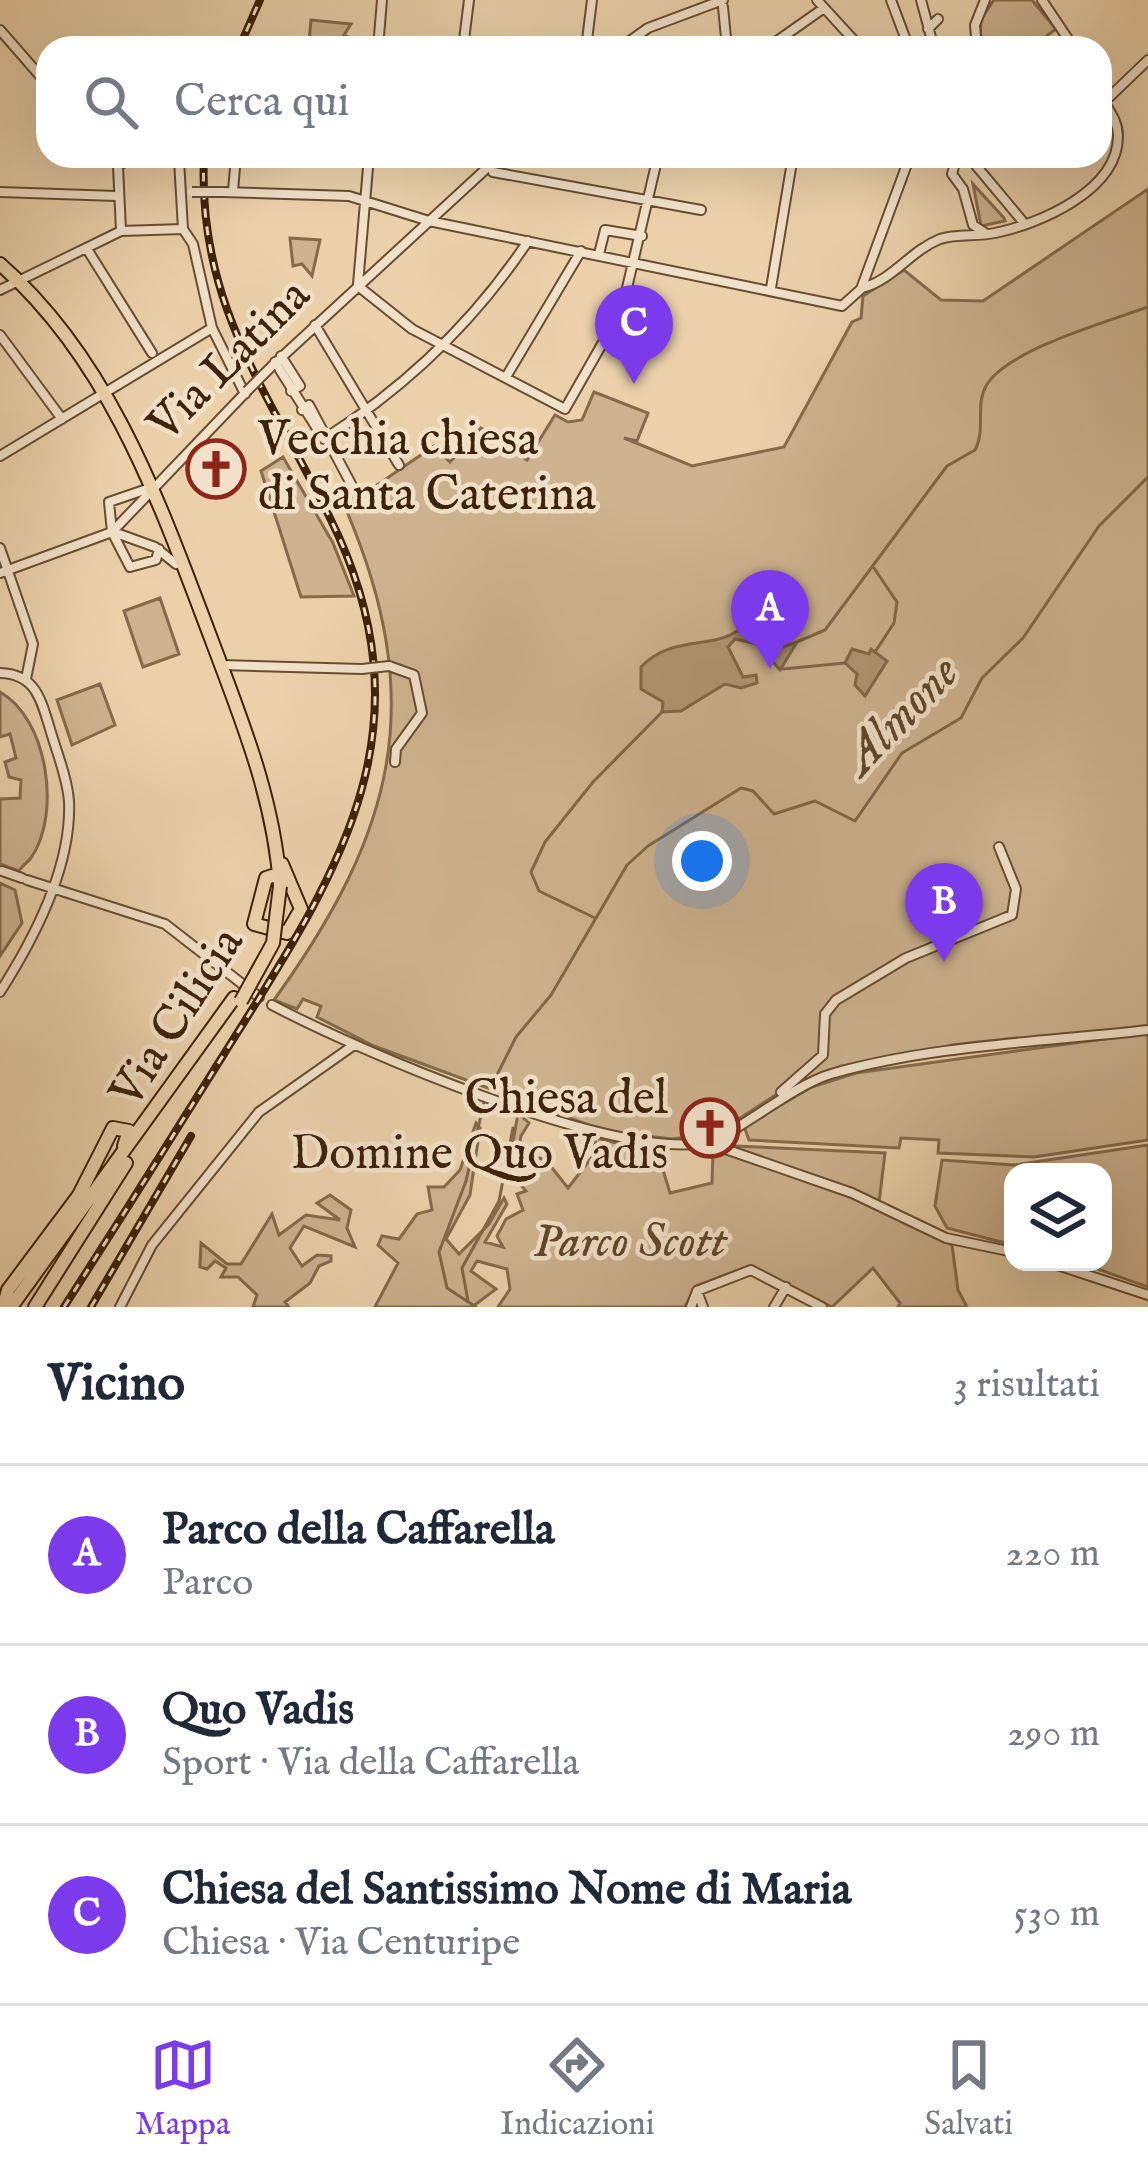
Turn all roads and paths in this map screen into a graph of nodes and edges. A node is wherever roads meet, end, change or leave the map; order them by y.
1 (382, 0) edge
2 (470, 0) edge
3 (592, 0) edge
4 (679, 0) edge
5 (891, 0) edge
6 (921, 0) edge
7 (985, 0) edge
8 (1042, 0) edge
9 (723, 3) edge
10 (820, 4) edge
11 (676, 17) junction
12 (938, 19) dead end
13 (928, 28) junction
14 (2, 36) edge
15 (379, 36) edge
16 (465, 36) edge
17 (588, 36) edge
18 (642, 36) edge
19 (726, 36) edge
20 (783, 36) edge
21 (850, 36) edge
22 (904, 36) edge
23 (930, 36) edge
24 (975, 36) edge
25 (1066, 36) edge
26 (1148, 60) edge
27 (36, 72) edge
28 (1112, 91) edge
29 (1112, 120) edge
30 (1112, 155) edge
31 (118, 168) edge
32 (180, 168) edge
33 (233, 168) edge
34 (368, 168) edge
35 (487, 168) edge
36 (656, 168) edge
37 (791, 168) edge
38 (906, 168) edge
39 (954, 168) edge
40 (978, 168) edge
41 (1105, 168) edge
42 (494, 172) dead end
43 (228, 191) junction
44 (0, 192) edge
45 (188, 192) junction
46 (116, 196) junction
47 (366, 200) junction
48 (650, 203) junction
49 (700, 211) dead end
50 (429, 220) junction
51 (1024, 223) junction
52 (183, 229) junction
53 (122, 231) junction
54 (988, 234) junction
55 (642, 236) junction
56 (528, 241) junction
57 (87, 249) junction
58 (581, 251) junction
59 (599, 254) junction
60 (637, 261) junction
61 (361, 262) junction
62 (0, 264) edge
63 (380, 265) junction
64 (19, 281) junction
65 (358, 286) junction
66 (771, 288) junction
67 (861, 289) junction
68 (0, 290) edge
69 (315, 325) junction
70 (212, 328) junction
71 (0, 335) edge
72 (442, 346) junction
73 (152, 353) dead end
74 (276, 362) junction
75 (506, 376) junction
76 (104, 393) junction
77 (246, 393) junction
78 (364, 413) junction
79 (62, 419) junction
80 (324, 439) junction
81 (0, 456) edge
82 (399, 465) dead end
83 (151, 487) junction
84 (358, 497) dead end
85 (112, 532) junction
86 (165, 536) junction
87 (148, 543) junction
88 (0, 548) edge
89 (4, 572) edge
90 (221, 666) junction
91 (0, 673) edge
92 (26, 679) junction
93 (395, 762) dead end
94 (999, 848) dead end
95 (278, 859) junction
96 (2, 871) edge
97 (54, 877) junction
98 (25, 879) junction
99 (275, 883) junction
100 (50, 890) junction
101 (76, 897) junction
102 (0, 992) edge
103 (259, 997) dead end
104 (237, 999) junction
105 (272, 1005) dead end
106 (1148, 1030) edge
107 (355, 1044) junction
108 (772, 1101) junction
109 (708, 1143) junction
110 (126, 1163) junction
111 (89, 1201) junction
112 (1004, 1250) edge
113 (1075, 1271) edge
114 (786, 1287) junction
115 (697, 1291) junction
116 (1148, 1295) edge
117 (9, 1305) edge
118 (703, 1305) edge
119 (35, 1307) edge
120 (121, 1307) edge
121 (691, 1307) edge
122 (774, 1307) edge
123 (822, 1307) edge

1 - 15 street
2 - 16 street
3 - 17 street
4 - 11 street
5 - 22 street
6 - 13 street
7 - 24 street
8 - 25 street
9 - 11 street
9 - 19 street
10 - 20 street
10 - 21 street
11 - 18 street
12 - 13 street
13 - 23 street
14 - 27 street
26 - 28 street
29 - 30 street
31 - 46 street
32 - 45 street
33 - 43 street
34 - 47 street
35 - 50 street, Via Latina
36 - 48 street
37 - 66 street
38 - 67 street
39 - 54 street
40 - 51 street
41 - 51 street
42 - 48 street
43 - 45 street, bridge
43 - 47 street
44 - 46 street
45 - 52 street
46 - 53 street
47 - 50 street
47 - 61 street
48 - 49 street
48 - 55 street
50 - 56 street
50 - 63 street, Via Latina
51 - 54 street
52 - 53 street
52 - 70 street
53 - 57 street
54 - 67 street
55 - 59 street
55 - 60 street
56 - 58 street
56 - 72 street
57 - 64 street
57 - 73 street
58 - 59 street
58 - 75 street
59 - 60 street
60 - 66 street
60 - 75 street
61 - 63 street
61 - 65 street
62 - 64 main road
63 - 65 street, Via Latina
64 - 68 street
64 - 76 main road
65 - 69 street, Via Latina
65 - 72 street
66 - 67 street
69 - 74 street, Via Latina
69 - 78 street
70 - 76 street
70 - 77 street
71 - 79 street
72 - 75 street
72 - 78 street
74 - 77 street, Via Latina, bridge
74 - 80 street
76 - 79 street
76 - 83 main road
77 - 83 street, Via Latina
78 - 80 street
78 - 82 street
79 - 81 street
80 - 84 street
83 - 85 street
83 - 85 street
83 - 86 main road
85 - 86 street
85 - 87 street
85 - 89 street
86 - 87 street
86 - 87 street
86 - 90 main road, Via Cilicia
86 - 99 main road, Via Cilicia
88 - 89 street
89 - 92 street
90 - 93 street, bridge
90 - 95 main road, Via Cilicia
91 - 92 street
92 - 97 street
94 - 108 street
95 - 99 main road, Via Cilicia
95 - 99 main road
96 - 98 street
97 - 98 street
97 - 100 street
97 - 101 street
98 - 100 street
99 - 104 main road, Via Cilicia, bridge
100 - 101 street
100 - 102 street
101 - 103 street
104 - 110 main road, Via Cilicia
104 - 111 main road, Via Cilicia
105 - 107 street
106 - 108 street
107 - 109 street
107 - 120 street
108 - 109 street
109 - 112 street
110 - 117 main road, Via Cilicia
110 - 119 main road
111 - 117 main road, Via Cilicia
111 - 117 main road
113 - 116 street
114 - 115 street
114 - 122 street
114 - 123 street
115 - 118 street
115 - 121 street

